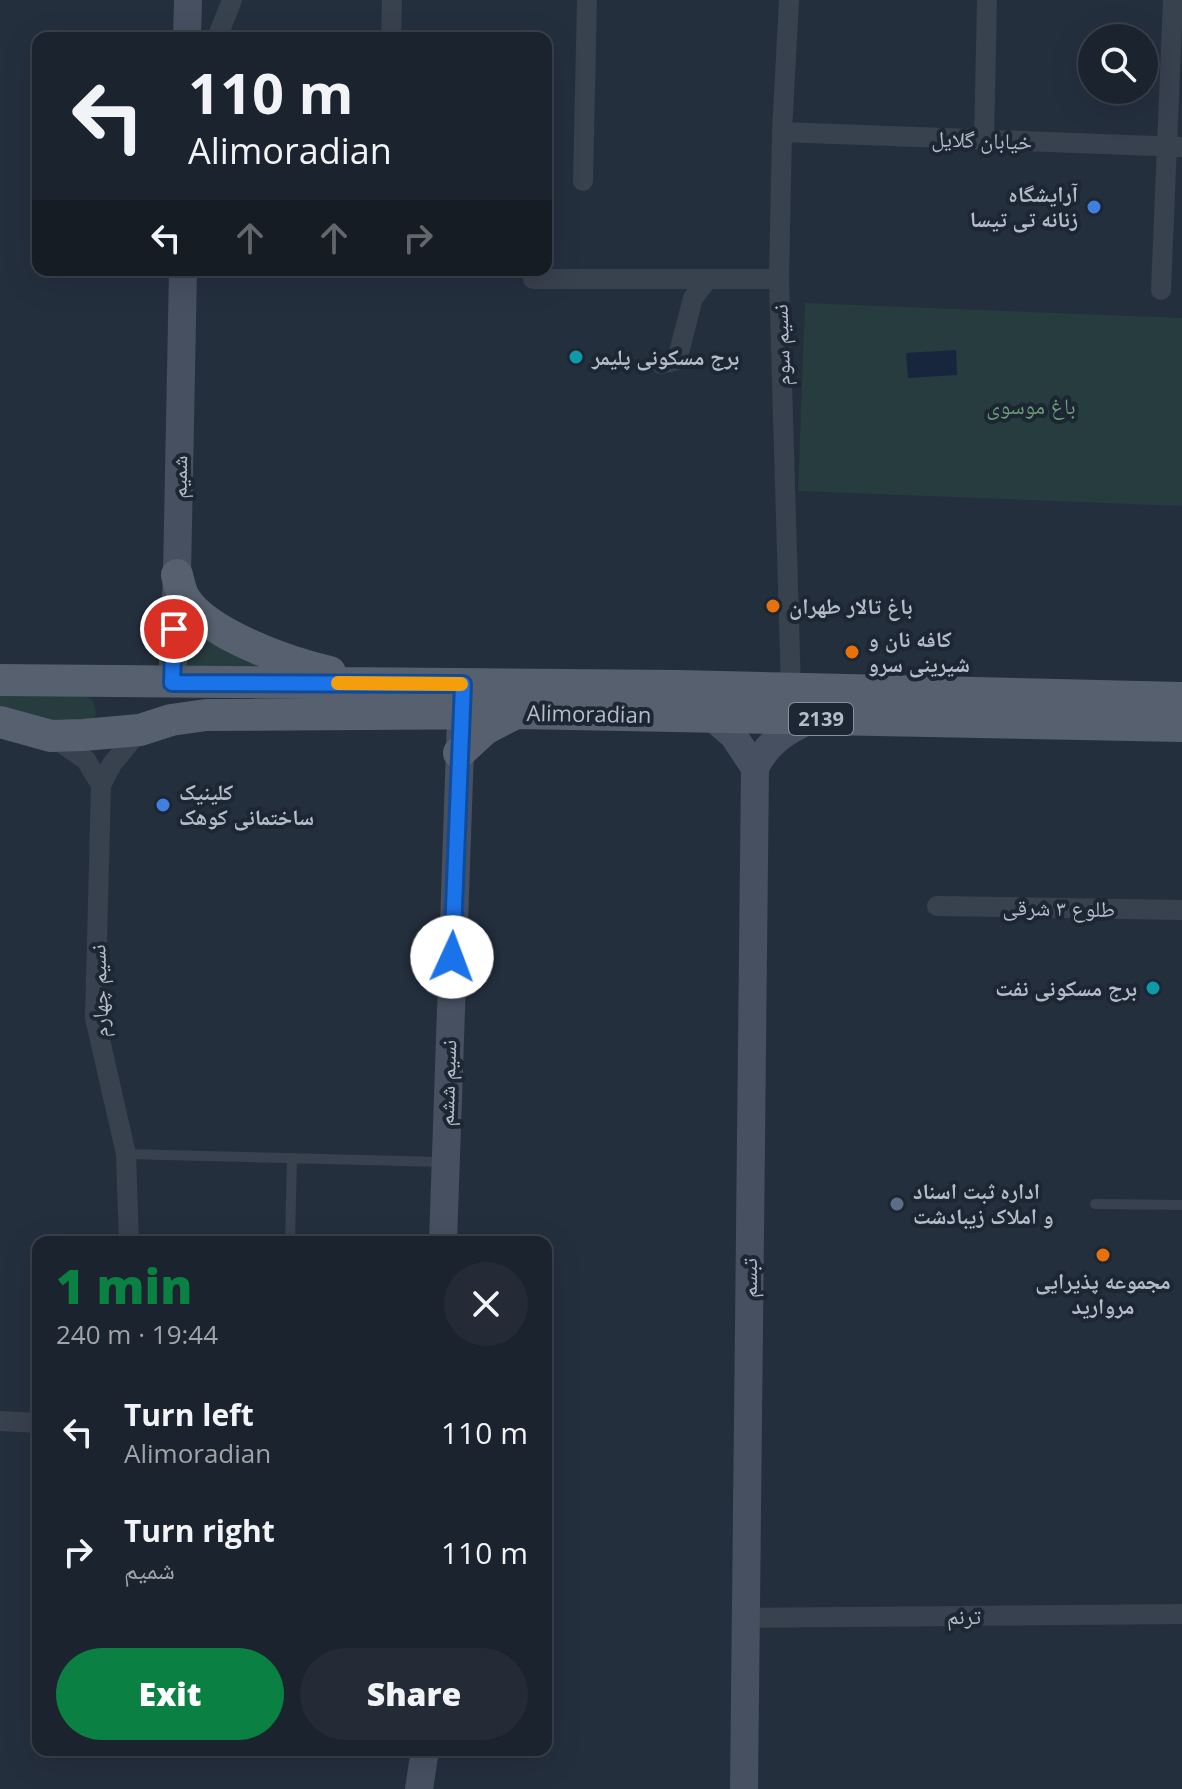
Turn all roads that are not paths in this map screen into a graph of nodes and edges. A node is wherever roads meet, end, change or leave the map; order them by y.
1 (188, 0) edge
2 (232, 0) edge
3 (392, 0) edge
4 (587, 0) edge
5 (789, 0) edge
6 (987, 0) edge
7 (1173, 0) edge
8 (187, 32) edge
9 (219, 32) edge
10 (391, 32) edge
11 (782, 132) junction
12 (984, 140) junction
13 (1174, 147) edge
14 (583, 181) dead end
15 (183, 276) edge
16 (533, 279) dead end
17 (708, 279) junction
18 (779, 279) junction
19 (1161, 290) dead end
20 (661, 364) dead end
21 (177, 575) junction
22 (0, 680) edge
23 (76, 681) junction
24 (172, 683) junction
25 (372, 683) junction
26 (791, 690) junction
27 (462, 698) junction
28 (1182, 698) edge
29 (518, 713) junction
30 (712, 717) junction
31 (812, 719) junction
32 (0, 722) edge
33 (1182, 726) edge
34 (140, 730) junction
35 (83, 735) junction
36 (51, 736) junction
37 (459, 753) junction
38 (755, 768) junction
39 (101, 785) junction
40 (937, 906) dead end
41 (1182, 910) edge
42 (126, 1154) junction
43 (292, 1158) junction
44 (444, 1162) junction
45 (1095, 1204) dead end
46 (1182, 1205) edge
47 (129, 1236) edge
48 (290, 1236) edge
49 (443, 1236) edge
50 (0, 1421) edge
51 (32, 1423) edge
52 (1182, 1614) edge
53 (746, 1618) junction
54 (424, 1756) edge
55 (419, 1789) edge
56 (744, 1789) edge

1 - 8 street
2 - 9 street
3 - 10 street
4 - 14 street
5 - 11 street, نسیم سوم
6 - 12 street
7 - 13 street
11 - 12 street, خیابان گلایل
11 - 18 street, نسیم سوم
12 - 13 street, خیابان گلایل
13 - 19 street
15 - 21 street, شمیم
16 - 17 street
17 - 18 street
17 - 20 street
18 - 26 street, نسیم سوم
21 - 24 street, شمیم
21 - 25 main road
22 - 23 main road, Alimoradian
23 - 24 main road, Alimoradian
23 - 35 main road
24 - 25 main road, Alimoradian / 2139
25 - 27 main road, Alimoradian / 2139
26 - 27 main road, Alimoradian / 2139
26 - 28 main road, Alimoradian / 2139
27 - 29 main road, Alimoradian / 2139
27 - 34 main road, Alimoradian / 2139
27 - 37 street, نسیم ششم
29 - 30 main road, Alimoradian / 2139
29 - 37 main road
30 - 31 main road, Alimoradian / 2139
30 - 38 street
31 - 33 main road, Alimoradian / 2139
31 - 38 street
32 - 36 main road, Alimoradian / 2139
34 - 35 main road, Alimoradian / 2139
34 - 39 street
35 - 36 main road, Alimoradian / 2139
36 - 39 street
37 - 44 street, نسیم ششم
38 - 53 street, تبسم
39 - 42 street, نسیم چهارم
40 - 41 street, طلوع ۳ شرقی
42 - 43 lane
42 - 47 street, نسیم چهارم
43 - 44 lane
43 - 48 lane
44 - 49 street, نسیم ششم
45 - 46 lane
50 - 51 street
52 - 53 street, ترنم
53 - 56 street, تبسم
54 - 55 street

